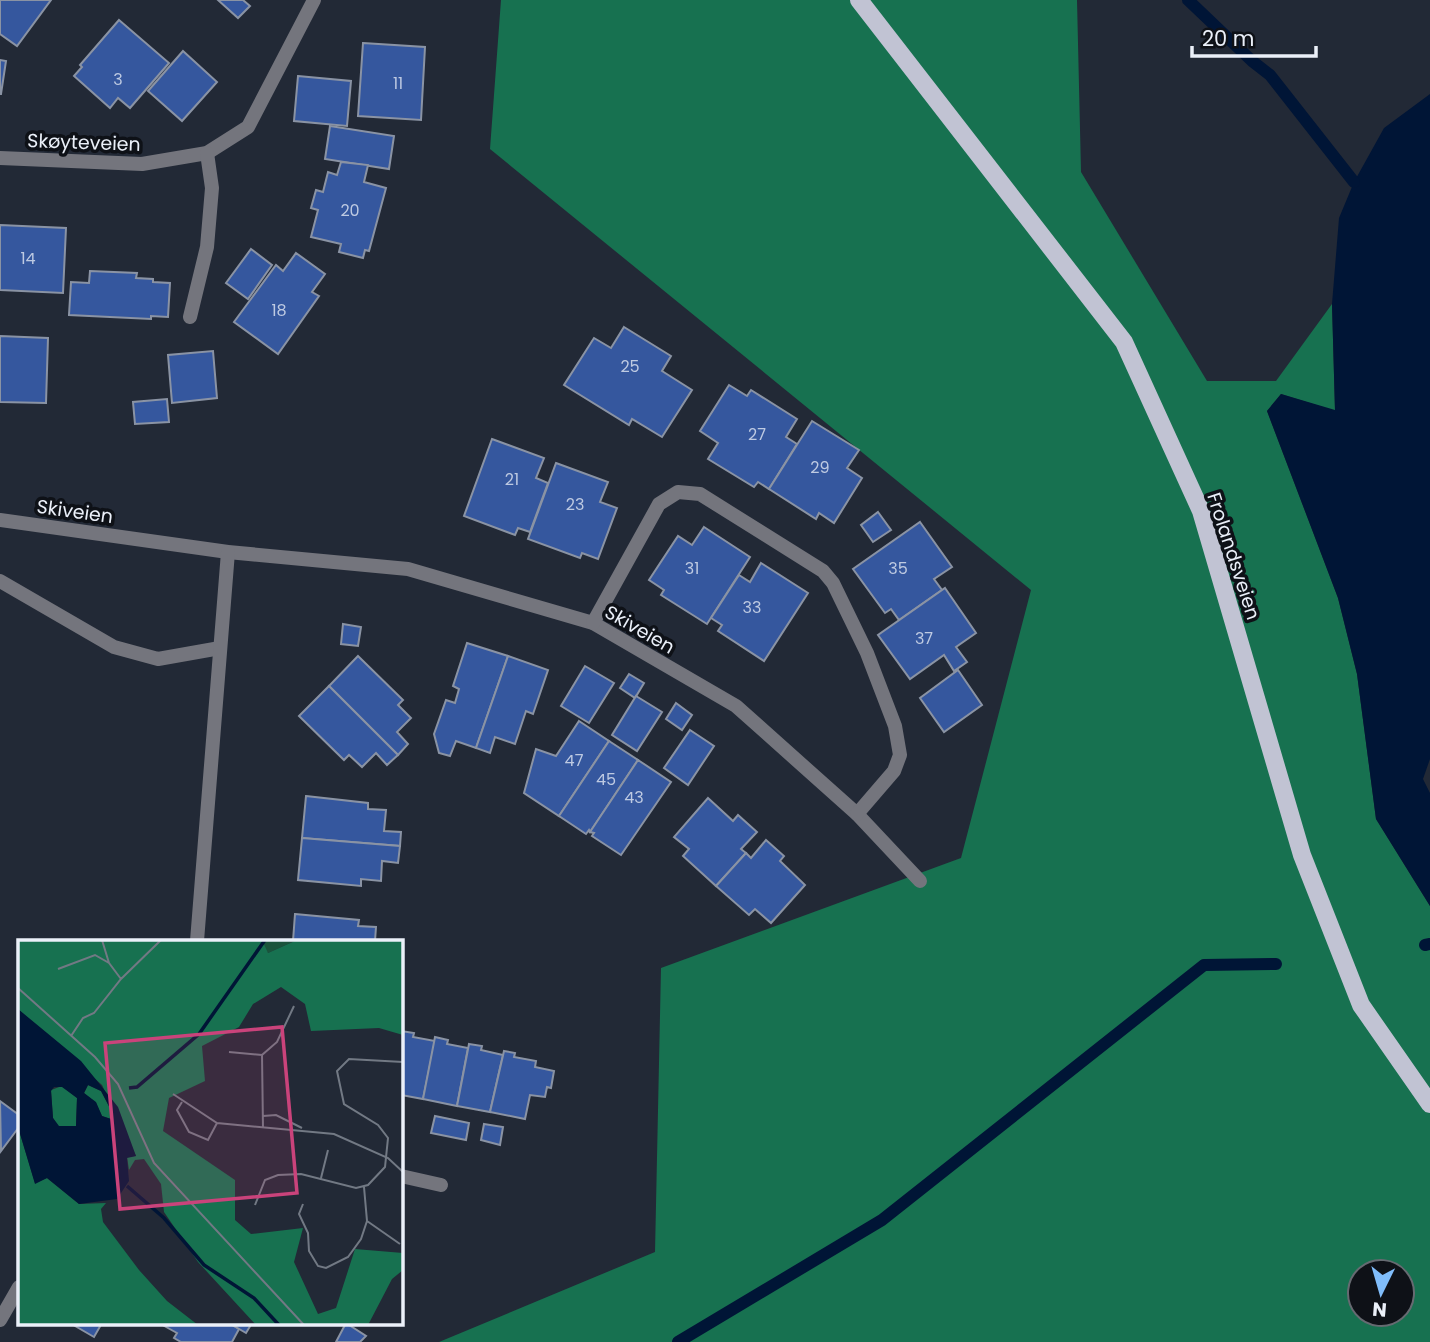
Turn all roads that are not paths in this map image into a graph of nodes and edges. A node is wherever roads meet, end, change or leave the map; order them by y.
1 (314, 0) edge
2 (859, 0) edge
3 (207, 153) junction
4 (0, 158) edge
5 (190, 317) dead end
6 (0, 520) edge
7 (228, 552) junction
8 (0, 581) edge
9 (593, 623) junction
10 (220, 648) junction
11 (858, 814) junction
12 (920, 881) dead end
13 (197, 940) edge
14 (1430, 1104) edge
15 (402, 1176) edge
16 (441, 1185) dead end
17 (18, 1289) edge
18 (0, 1320) edge

1 - 3 street, Skøyteveien
2 - 14 main road, Frolandsveien
3 - 4 street, Skøyteveien
3 - 5 street
6 - 7 street, Skiveien
7 - 9 street, Skiveien
7 - 10 street
8 - 10 street
9 - 11 street, Skiveien
9 - 11 street
10 - 13 street
11 - 12 street, Skiveien
15 - 16 street
17 - 18 street

